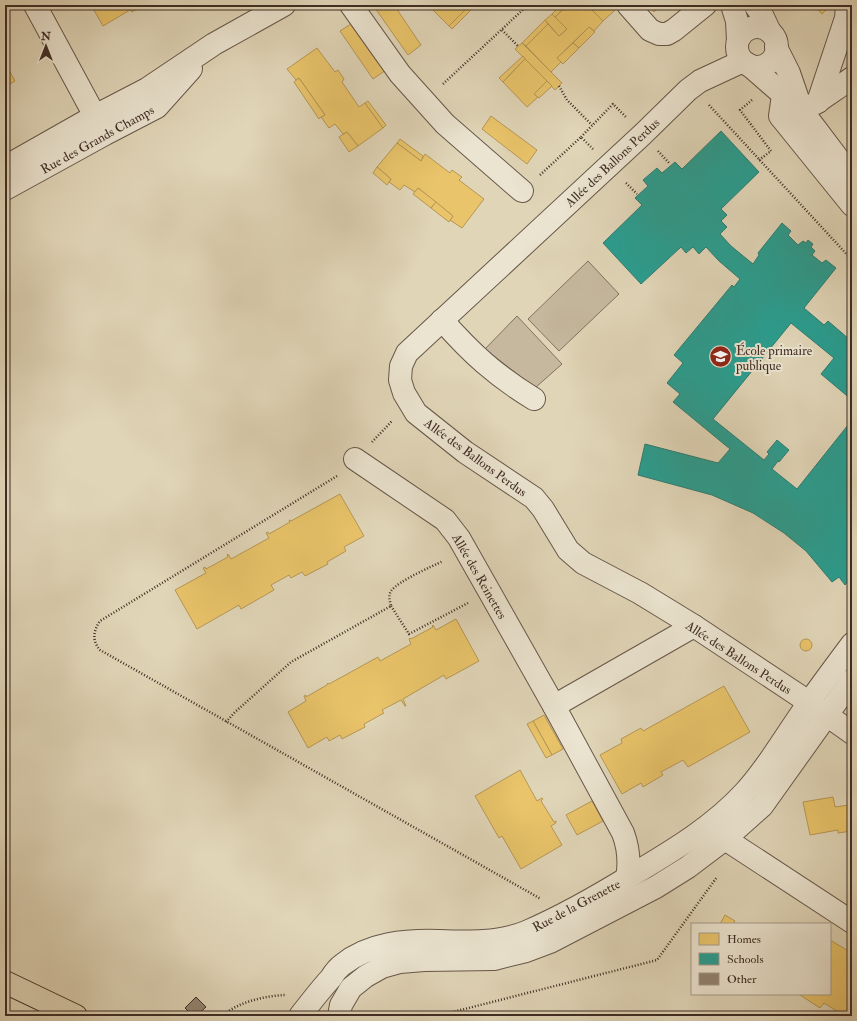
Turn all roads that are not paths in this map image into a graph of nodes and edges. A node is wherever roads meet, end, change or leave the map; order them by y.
1 (35, 5) edge
2 (284, 5) edge
3 (351, 5) edge
4 (628, 5) edge
5 (705, 5) edge
6 (732, 5) edge
7 (755, 5) edge
8 (847, 5) edge
9 (738, 40) junction
10 (773, 40) junction
11 (745, 63) junction
12 (852, 78) edge
13 (783, 95) junction
14 (810, 107) junction
15 (100, 125) junction
16 (5, 167) edge
17 (852, 177) edge
18 (5, 189) edge
19 (522, 192) dead end
20 (852, 205) edge
21 (442, 320) junction
22 (534, 399) dead end
23 (355, 459) road end
24 (694, 626) junction
25 (852, 644) edge
26 (852, 680) edge
27 (808, 703) junction
28 (554, 706) junction
29 (826, 715) junction
30 (852, 734) edge
31 (718, 831) junction
32 (626, 878) junction
33 (852, 922) edge
34 (5, 982) edge
35 (76, 1016) edge
36 (300, 1016) edge
37 (339, 1016) edge

1 - 15 street
2 - 15 street, Rue des Grands Champs
3 - 19 street
4 - 5 street
6 - 9 street
7 - 10 street
8 - 14 street
9 - 10 street
9 - 11 street
10 - 11 street
10 - 14 street
11 - 13 street
11 - 21 street, Allée des Ballons Perdus
12 - 14 street
13 - 14 street
13 - 20 street
14 - 17 street
15 - 16 street, Rue des Grands Champs
15 - 18 street, Rue des Grands Champs
21 - 22 street
21 - 24 street, Allée des Ballons Perdus
23 - 28 street, Allée des Reinettes
24 - 27 street, Allée des Ballons Perdus
24 - 28 street
25 - 27 street, Rue de la Grenette
26 - 29 street, Rue de la Grenette
27 - 29 street
27 - 31 street, Rue de la Grenette
28 - 32 street, Allée des Reinettes
29 - 30 street
29 - 31 street, Rue de la Grenette
31 - 32 street, Rue de la Grenette
31 - 33 street
31 - 37 street, Rue de la Grenette
32 - 36 street, Rue de la Grenette
34 - 35 main road

